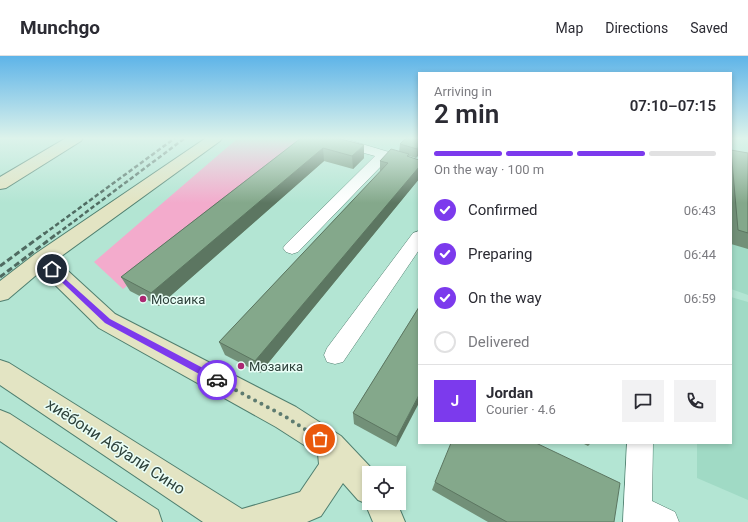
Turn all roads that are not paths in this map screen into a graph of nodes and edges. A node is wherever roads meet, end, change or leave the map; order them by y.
1 (40, 160) edge
2 (184, 160) edge
3 (379, 160) edge
4 (401, 160) edge
5 (418, 165) edge
6 (0, 184) edge
7 (418, 238) edge
8 (292, 248) dead end
9 (42, 259) junction
10 (6, 289) edge
11 (335, 355) dead end
12 (0, 371) edge
13 (0, 424) edge
14 (640, 444) edge
15 (331, 446) junction
16 (362, 481) edge
17 (384, 510) edge
18 (638, 515) edge
19 (146, 522) edge
20 (232, 522) edge
21 (250, 522) edge
22 (389, 522) edge
23 (665, 522) edge

1 - 6 main road
2 - 9 main road
3 - 8 street
4 - 5 street
7 - 11 street
9 - 10 main road
9 - 15 main road
12 - 20 main road, хиёбони Абӯалӣ Сино
13 - 19 main road
14 - 18 street
15 - 16 main road
15 - 21 main road
17 - 22 main road
18 - 23 street

